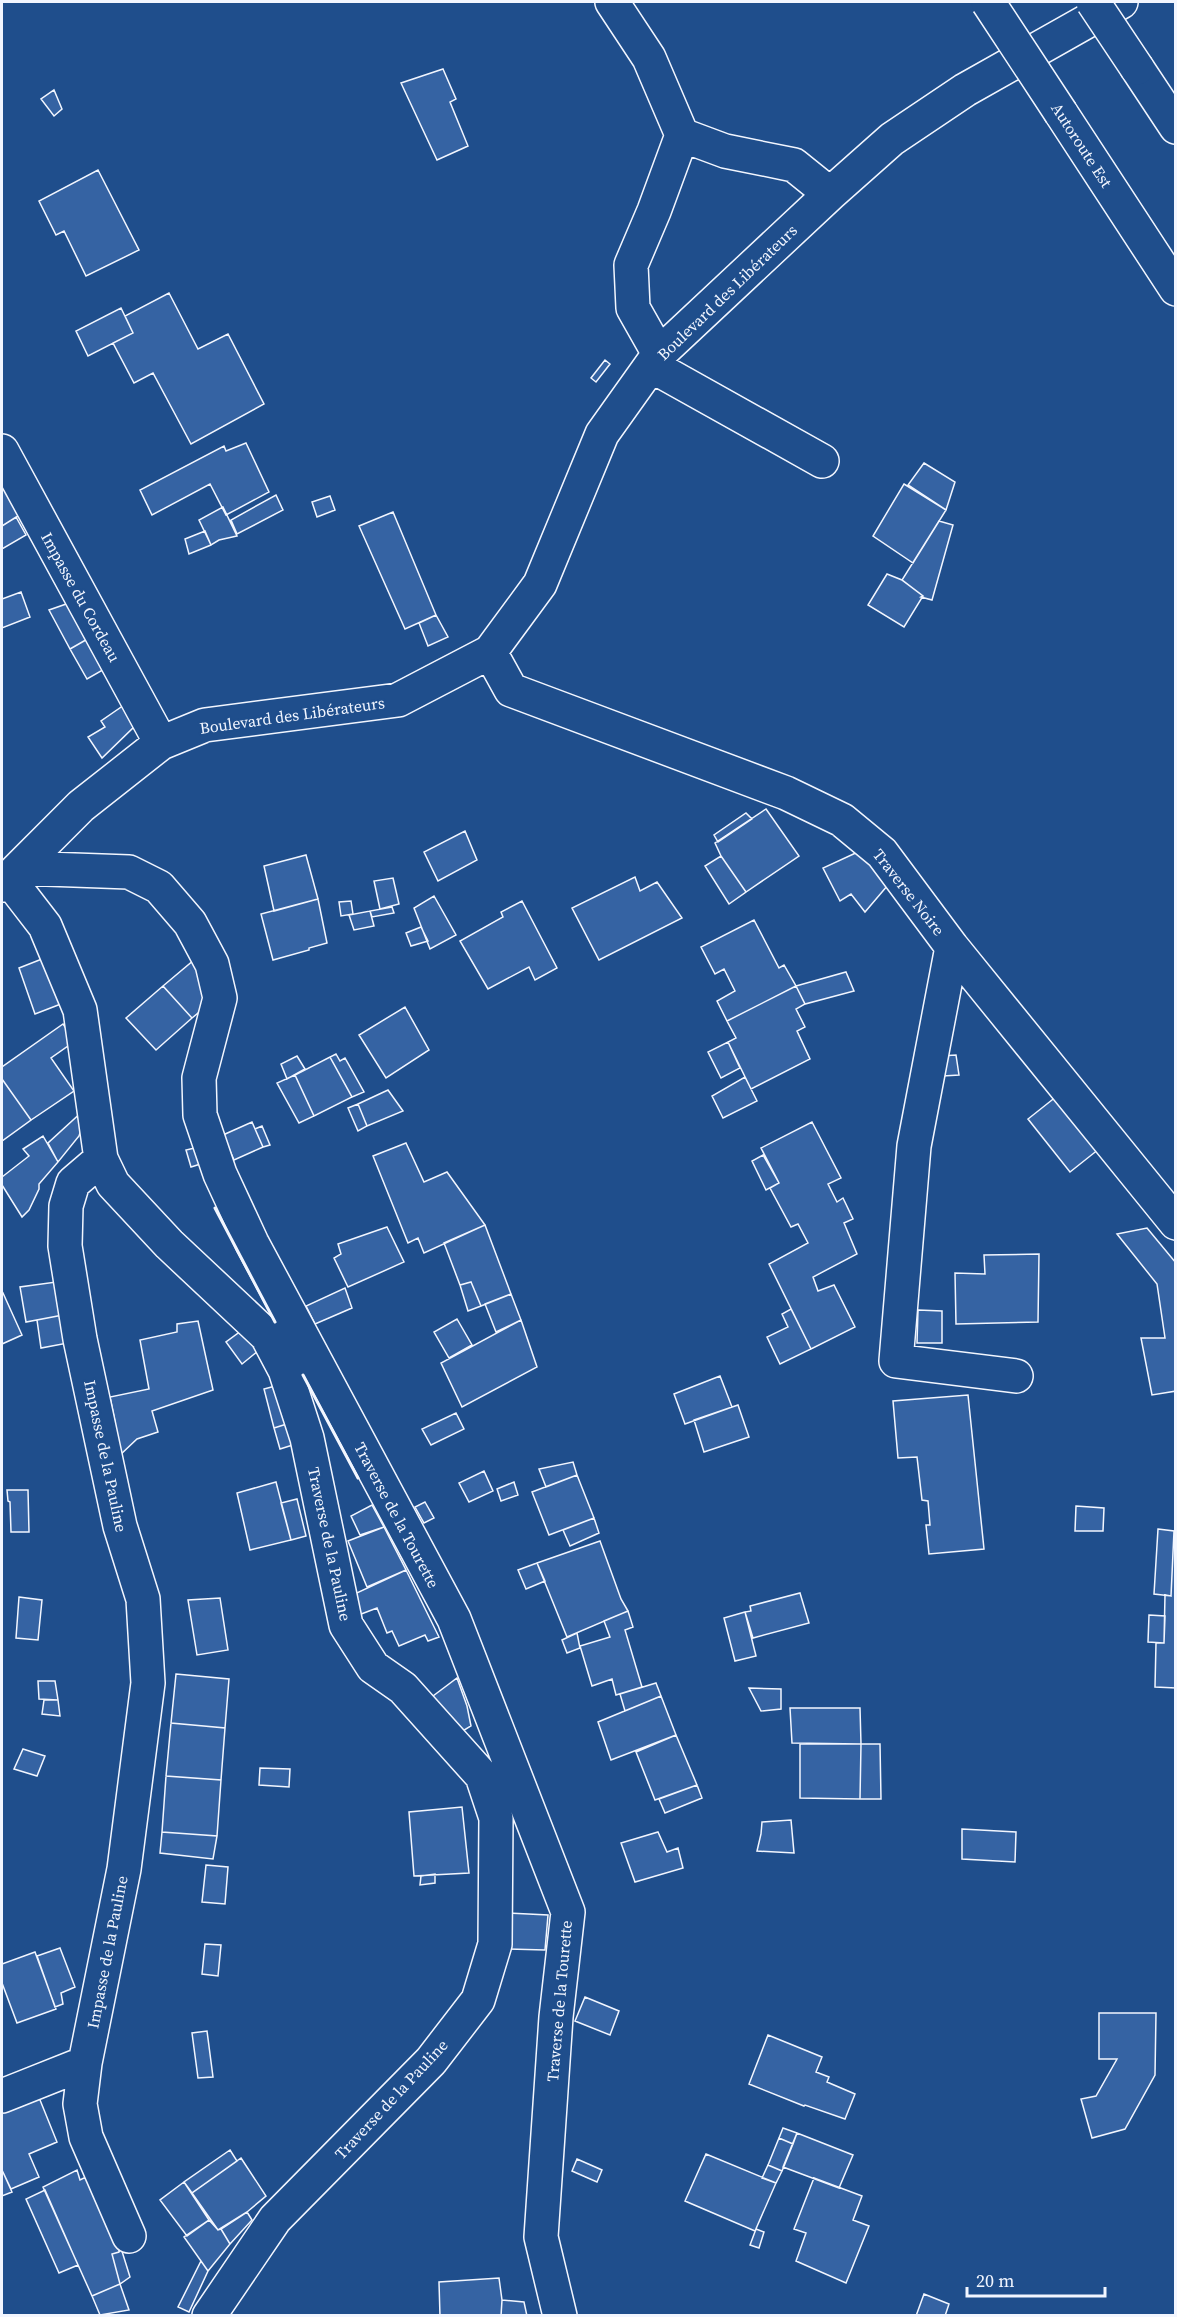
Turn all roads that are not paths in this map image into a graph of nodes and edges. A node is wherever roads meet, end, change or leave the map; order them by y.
1 (612, 2) edge
2 (988, 2) edge
3 (1093, 2) edge
4 (1121, 2) edge
5 (1176, 127) edge
6 (682, 135) junction
7 (830, 194) junction
8 (1176, 289) edge
9 (655, 360) junction
10 (2, 451) edge
11 (822, 461) dead end
12 (490, 652) junction
13 (161, 743) junction
14 (9, 877) edge
15 (952, 947) junction
16 (102, 1159) junction
17 (1176, 1223) edge
18 (1016, 1376) dead end
19 (85, 2063) junction
20 (2, 2096) edge
21 (129, 2236) dead end
22 (209, 2316) edge
23 (560, 2316) edge

1 - 6 main road
2 - 8 main road, Autoroute Est, bridge
3 - 5 main road, bridge
4 - 7 main road, Boulevard des Libérateurs
6 - 7 main road
6 - 9 main road
7 - 9 main road, Boulevard des Libérateurs
9 - 11 main road
9 - 12 main road, Boulevard des Libérateurs
10 - 13 main road, Impasse du Cordeau
12 - 13 main road, Boulevard des Libérateurs
12 - 15 main road, Traverse Noire
13 - 14 main road, Boulevard des Libérateurs
14 - 16 main road
14 - 23 main road, Traverse de la Tourette
15 - 17 main road, Traverse Noire
15 - 18 main road
16 - 19 main road, Impasse de la Pauline
16 - 22 main road, Traverse de la Pauline
19 - 20 main road
19 - 21 main road, Impasse de la Pauline

